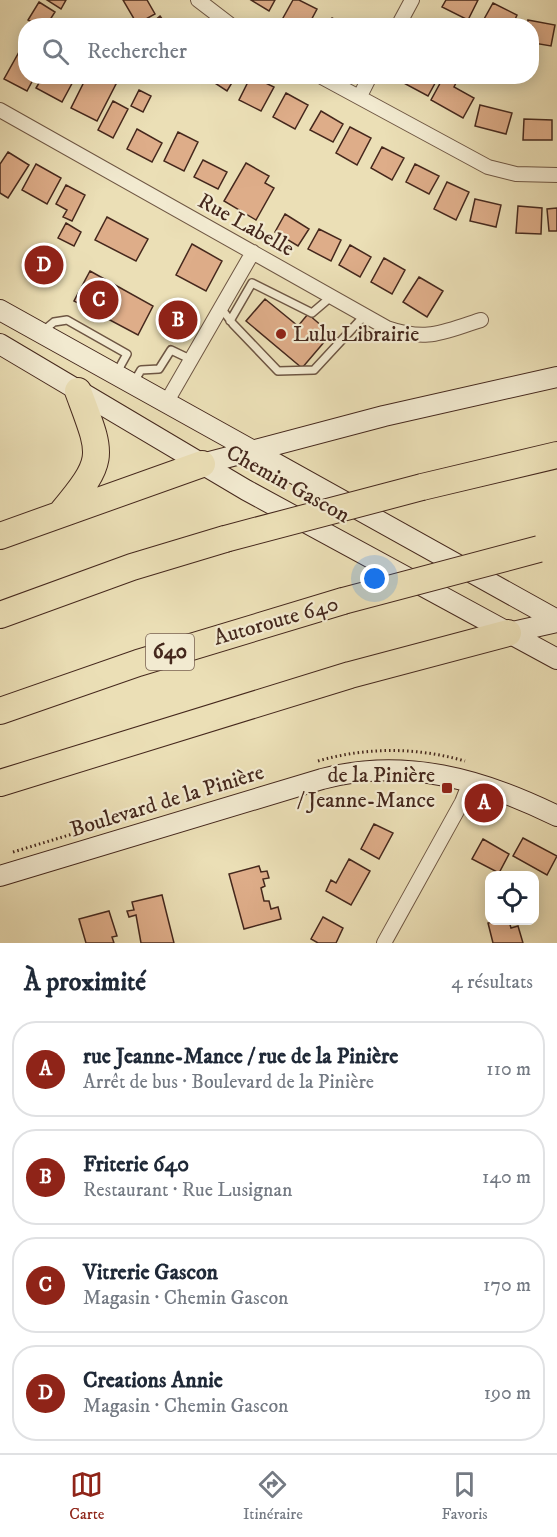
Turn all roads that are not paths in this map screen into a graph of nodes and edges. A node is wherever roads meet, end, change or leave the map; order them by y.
1 (198, 0) edge
2 (412, 0) edge
3 (222, 18) edge
4 (402, 18) edge
5 (336, 84) edge
6 (366, 84) edge
7 (360, 96) junction
8 (0, 110) edge
9 (557, 175) edge
10 (253, 252) junction
11 (240, 275) junction
12 (252, 283) junction
13 (332, 296) junction
14 (221, 308) junction
15 (0, 310) edge
16 (364, 316) junction
17 (481, 320) dead end
18 (230, 321) junction
19 (0, 344) edge
20 (192, 360) junction
21 (557, 377) edge
22 (124, 379) junction
23 (78, 391) junction
24 (166, 403) junction
25 (250, 450) junction
26 (557, 455) edge
27 (202, 464) junction
28 (61, 512) junction
29 (0, 536) edge
30 (548, 547) edge
31 (0, 615) edge
32 (557, 621) edge
33 (508, 633) junction
34 (557, 659) edge
35 (0, 711) edge
36 (470, 782) junction
37 (0, 783) edge
38 (557, 816) edge
39 (0, 876) edge
40 (384, 943) edge

1 - 3 street
2 - 4 street
5 - 7 street
6 - 7 street
7 - 9 street
8 - 10 street, Rue Labelle
10 - 11 street
10 - 13 street, Rue Labelle
11 - 12 lane
11 - 14 street
12 - 13 lane
12 - 18 lane
13 - 16 street, Rue Labelle
14 - 18 lane
14 - 20 street
15 - 22 main road, Chemin Gascon
16 - 17 street, Rue Labelle
16 - 18 lane
19 - 23 main road, Chemin Gascon
20 - 22 lane
20 - 24 street
21 - 25 main road
22 - 24 main road, Chemin Gascon
23 - 27 main road, Chemin Gascon
23 - 28 highway
24 - 25 main road, Chemin Gascon
25 - 27 main road
25 - 32 main road, Chemin Gascon
26 - 31 highway, bridge
27 - 28 highway
27 - 33 main road, Chemin Gascon
28 - 29 highway
30 - 35 highway, Autoroute 640 / 640, bridge
32 - 33 main road
33 - 34 main road, Chemin Gascon
33 - 37 highway
36 - 38 main road, Boulevard de la Pinière
36 - 39 main road, Boulevard de la Pinière
36 - 40 street

